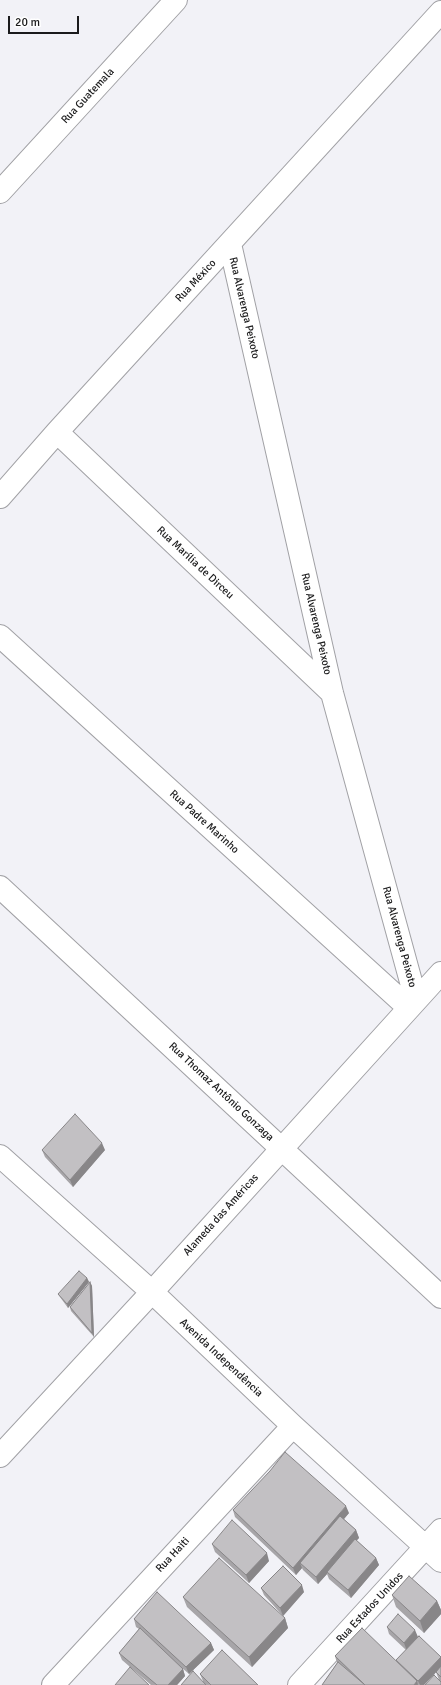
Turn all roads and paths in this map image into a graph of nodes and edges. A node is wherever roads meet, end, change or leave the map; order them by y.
1 (176, 0) edge
2 (441, 12) edge
3 (0, 192) edge
4 (230, 244) junction
5 (57, 432) junction
6 (0, 498) edge
7 (0, 636) edge
8 (332, 693) junction
9 (0, 887) edge
10 (441, 973) edge
11 (412, 1004) junction
12 (281, 1148) junction
13 (0, 1156) edge
14 (152, 1292) junction
15 (441, 1297) edge
16 (293, 1426) junction
17 (0, 1456) edge
18 (441, 1530) edge
19 (433, 1554) edge
20 (53, 1685) edge
21 (299, 1685) edge

1 - 3 street, Rua Guatemala
2 - 4 street, Rua México
4 - 5 street, Rua México
4 - 8 street, Rua Alvarenga Peixoto
5 - 6 street, Rua México
5 - 8 street, Rua Marília de Dirceu
7 - 11 street, Rua Padre Marinho
8 - 11 street, Rua Alvarenga Peixoto
9 - 12 street, Rua Thomaz Antônio Gonzaga
10 - 11 street, Alameda das Américas
11 - 12 street, Alameda das Américas
12 - 14 street, Alameda das Américas
12 - 15 street, Rua Thomaz Antônio Gonzaga
13 - 14 street, Avenida Independência
14 - 16 street, Avenida Independência
14 - 17 street, Alameda das Américas
16 - 19 street, Avenida Independência
16 - 20 street, Rua Haiti
18 - 19 street, Rua Estados Unidos
19 - 21 street, Rua Estados Unidos

